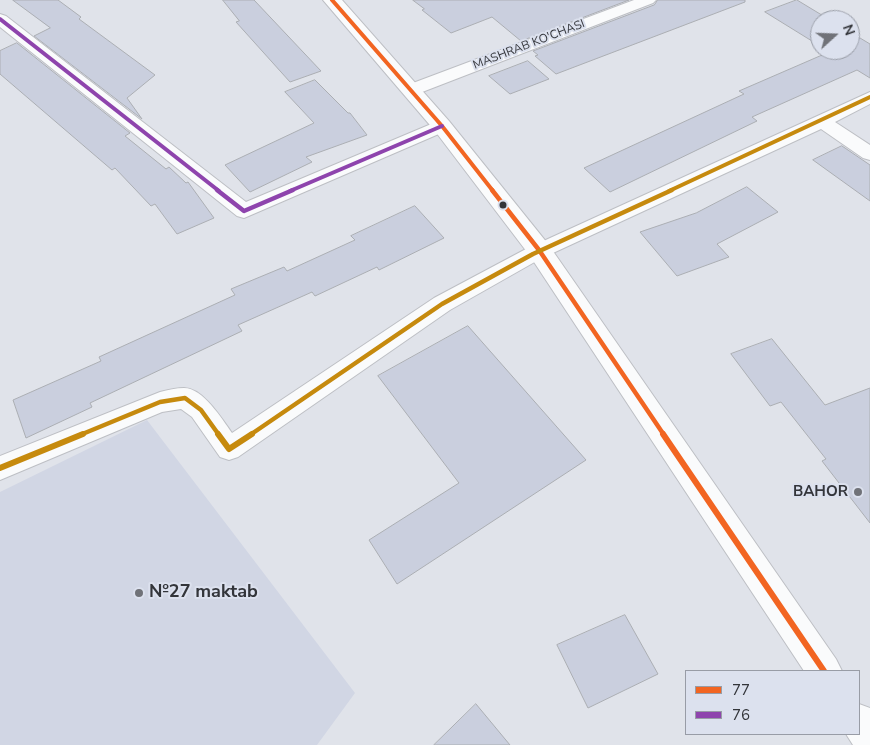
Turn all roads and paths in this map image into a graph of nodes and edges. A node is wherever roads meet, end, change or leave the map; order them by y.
1 (332, 0) edge
2 (648, 0) edge
3 (0, 19) edge
4 (411, 90) junction
5 (870, 97) edge
6 (822, 121) junction
7 (442, 126) junction
8 (870, 154) edge
9 (539, 250) junction
10 (0, 468) edge
11 (823, 670) edge
12 (860, 723) edge
13 (870, 738) edge

1 - 4 main road
2 - 4 street, MASHRAB KO'CHASI
3 - 7 street
4 - 7 main road
5 - 6 street
6 - 8 street
6 - 9 street
7 - 9 main road
9 - 10 street
9 - 11 main road
12 - 13 main road

